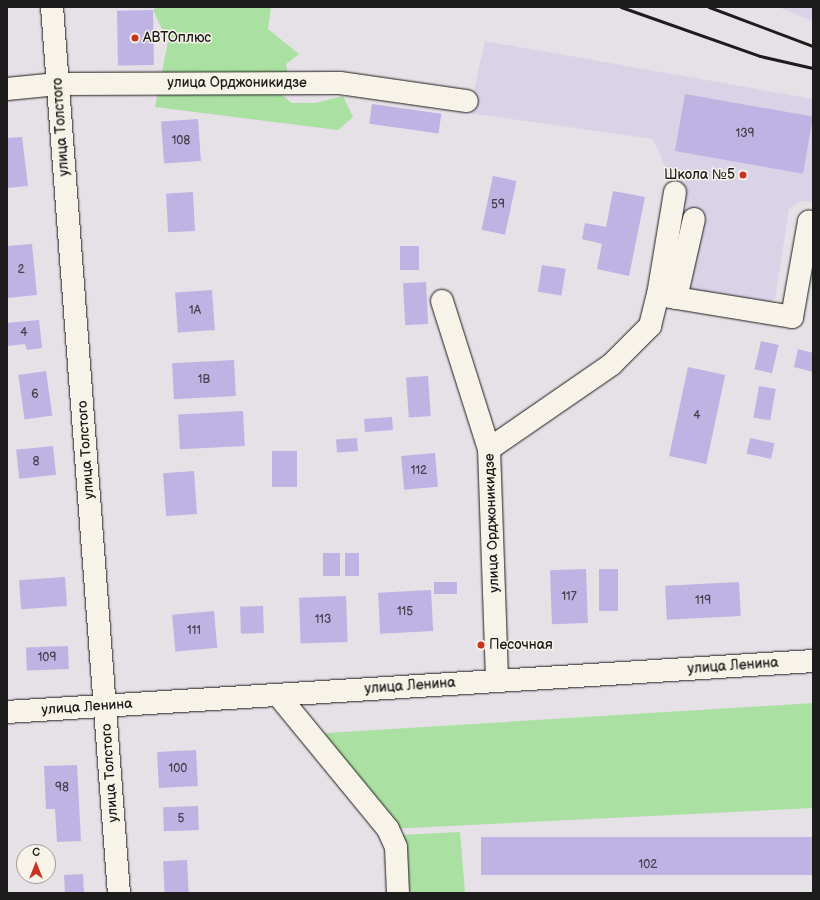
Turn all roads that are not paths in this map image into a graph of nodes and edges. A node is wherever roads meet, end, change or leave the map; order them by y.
1 (52, 7) edge
2 (58, 84) junction
3 (7, 89) edge
4 (467, 101) dead end
5 (675, 192) dead end
6 (694, 219) dead end
7 (813, 222) edge
8 (667, 296) junction
9 (442, 301) dead end
10 (490, 449) junction
11 (813, 661) edge
12 (498, 681) junction
13 (278, 695) junction
14 (105, 706) junction
15 (7, 712) edge
16 (119, 893) edge
17 (398, 893) edge

1 - 2 street, улица Толстого
2 - 3 street, улица Орджоникидзе
2 - 4 street, улица Орджоникидзе
2 - 14 street, улица Толстого
5 - 8 street
6 - 8 street
7 - 8 street
8 - 10 street
9 - 10 street, улица Орджоникидзе
10 - 12 street, улица Орджоникидзе
11 - 12 street, улица Ленина
12 - 13 street, улица Ленина
13 - 14 street, улица Ленина
13 - 17 street
14 - 15 street, улица Ленина
14 - 16 street, улица Толстого

